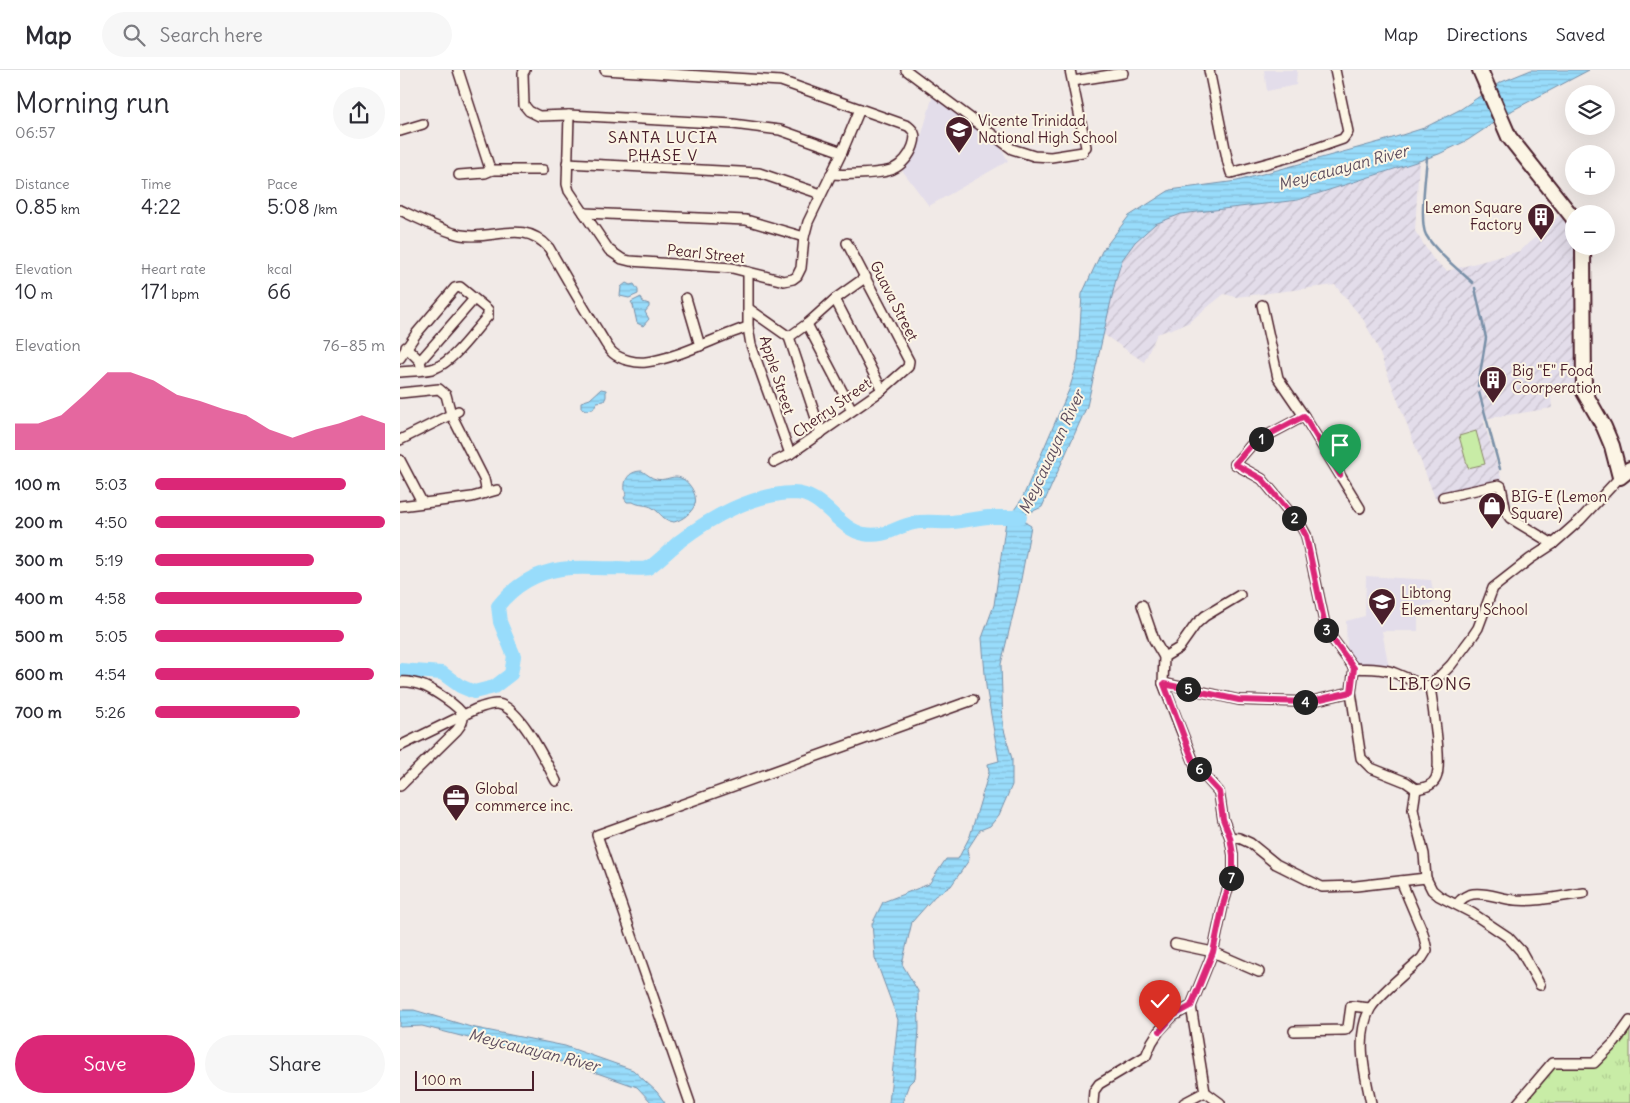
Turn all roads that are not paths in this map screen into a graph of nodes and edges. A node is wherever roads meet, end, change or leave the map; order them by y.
1 (458, 70) edge
2 (525, 70) edge
3 (605, 70) edge
4 (906, 70) edge
5 (1070, 70) edge
6 (1209, 70) edge
7 (1335, 70) edge
8 (1480, 70) edge
9 (672, 72) edge
10 (1123, 73) dead end
11 (1072, 81) junction
12 (860, 109) junction
13 (569, 115) junction
14 (423, 124) dead end
15 (400, 131) edge
16 (842, 152) junction
17 (567, 163) junction
18 (492, 170) junction
19 (543, 170) dead end
20 (831, 174) junction
21 (459, 175) dead end
22 (821, 194) junction
23 (1565, 208) edge
24 (400, 210) edge
25 (584, 213) junction
26 (804, 236) junction
27 (848, 243) dead end
28 (1583, 255) edge
29 (748, 272) junction
30 (866, 277) junction
31 (686, 298) dead end
32 (474, 299) junction
33 (835, 299) junction
34 (1262, 305) dead end
35 (749, 309) junction
36 (807, 324) junction
37 (748, 327) junction
38 (789, 337) junction
39 (700, 346) junction
40 (406, 347) junction
41 (400, 358) edge
42 (420, 361) junction
43 (422, 371) junction
44 (400, 372) edge
45 (903, 372) joint
46 (882, 390) junction
47 (400, 393) edge
48 (852, 410) junction
49 (454, 413) junction
50 (1304, 416) junction
51 (821, 433) junction
52 (400, 440) edge
53 (790, 454) junction
54 (400, 460) edge
55 (774, 462) dead end
56 (1626, 474) edge
57 (497, 490) dead end
58 (484, 493) junction
59 (1443, 497) dead end
60 (422, 502) junction
61 (400, 506) edge
62 (1360, 508) dead end
63 (1553, 544) junction
64 (1240, 595) dead end
65 (1142, 605) dead end
66 (1164, 657) junction
67 (1354, 668) junction
68 (401, 684) edge
69 (1164, 684) junction
70 (1430, 686) junction
71 (1351, 692) junction
72 (973, 700) dead end
73 (462, 715) junction
74 (400, 746) edge
75 (556, 781) dead end
76 (400, 786) edge
77 (1416, 789) junction
78 (1230, 837) junction
79 (1426, 878) junction
80 (1401, 881) junction
81 (1584, 893) dead end
82 (1457, 904) junction
83 (1175, 944) dead end
84 (1213, 952) junction
85 (1258, 972) dead end
86 (1540, 985) dead end
87 (1191, 1006) junction
88 (1370, 1008) junction
89 (1630, 1021) edge
90 (1294, 1031) dead end
91 (1206, 1092) junction
92 (690, 1103) edge
93 (1093, 1103) edge
94 (1184, 1103) edge
95 (1220, 1103) edge
96 (1372, 1103) edge
97 (1518, 1103) edge

1 - 18 street
2 - 13 street
3 - 9 street
4 - 11 street
5 - 11 street
6 - 7 street
8 - 23 main road
9 - 12 street
10 - 11 street
12 - 16 street, Pearl Street
12 - 20 street
13 - 16 street
13 - 17 street, Pearl Street
14 - 15 street
16 - 20 street, Pearl Street
17 - 22 street
17 - 25 street, Pearl Street
18 - 19 street
18 - 21 street
20 - 22 street, Pearl Street
22 - 26 street, Pearl Street
24 - 39 street
25 - 26 street
25 - 29 street, Pearl Street
26 - 29 street, Pearl Street
27 - 30 street, Guava Street
28 - 56 main road
29 - 35 street, Apple Street
30 - 33 street
30 - 45 street, Guava Street
31 - 39 street
32 - 40 street
32 - 42 street
32 - 43 street
33 - 36 street
33 - 46 street
34 - 50 street
35 - 37 street, Apple Street
35 - 38 street
36 - 38 street
36 - 48 street
37 - 39 street
37 - 53 street, Apple Street
38 - 51 street
40 - 41 street
40 - 42 street
42 - 43 street
43 - 44 street
45 - 46 street, Cherry Street
46 - 48 street, Cherry Street
47 - 49 street
48 - 51 street, Cherry Street
49 - 52 street
49 - 58 street
50 - 62 street
50 - 67 street
51 - 53 street, Cherry Street
53 - 55 street, Cherry Street
54 - 60 street
56 - 63 street
57 - 58 street
58 - 60 street
59 - 63 street
60 - 61 street
63 - 70 street
64 - 66 street
65 - 66 street
66 - 69 street
67 - 70 street
67 - 71 street
68 - 73 street
69 - 71 street
69 - 78 street
70 - 77 street
71 - 77 street
72 - 92 street
73 - 74 street
73 - 75 street
73 - 76 street
77 - 79 street
78 - 80 street
78 - 84 street
79 - 80 street
79 - 82 street
80 - 88 street
81 - 82 street
82 - 86 street
83 - 84 street
84 - 85 street
84 - 87 street
87 - 91 street
87 - 93 street
88 - 90 street
88 - 96 street
89 - 97 street
91 - 94 street
91 - 95 street

